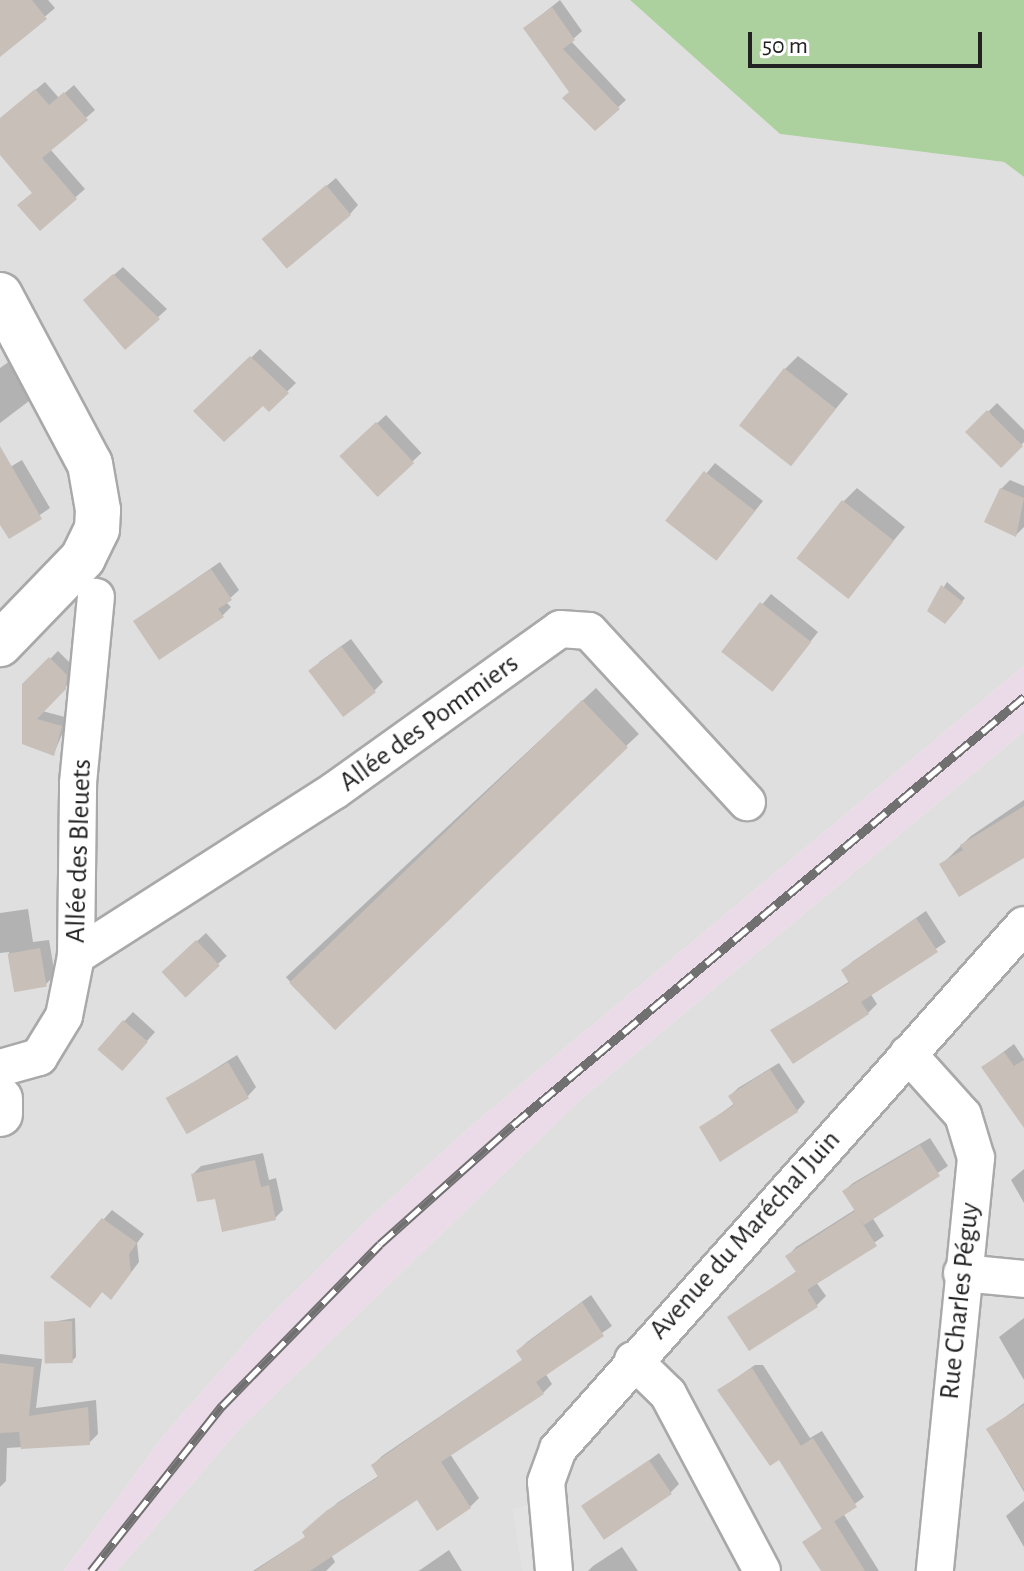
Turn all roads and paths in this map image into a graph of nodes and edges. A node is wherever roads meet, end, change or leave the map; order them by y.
1 (0, 295) edge
2 (96, 597) dead end
3 (0, 644) edge
4 (747, 802) dead end
5 (1024, 925) edge
6 (76, 956) junction
7 (908, 1054) junction
8 (0, 1068) edge
9 (0, 1099) edge
10 (0, 1114) edge
11 (962, 1273) junction
12 (1024, 1279) edge
13 (633, 1360) junction
14 (554, 1571) edge
15 (762, 1571) edge
16 (935, 1571) edge

1 - 3 street
2 - 6 street, Allée des Bleuets
4 - 6 street, Allée des Pommiers
5 - 7 street, Avenue du Maréchal Juin
6 - 8 street, Allée des Bleuets
7 - 11 street, Rue Charles Péguy
7 - 13 street, Avenue du Maréchal Juin
9 - 10 street
11 - 12 street
11 - 16 street, Rue Charles Péguy
13 - 14 street
13 - 15 street, Avenue du Maréchal Juin

